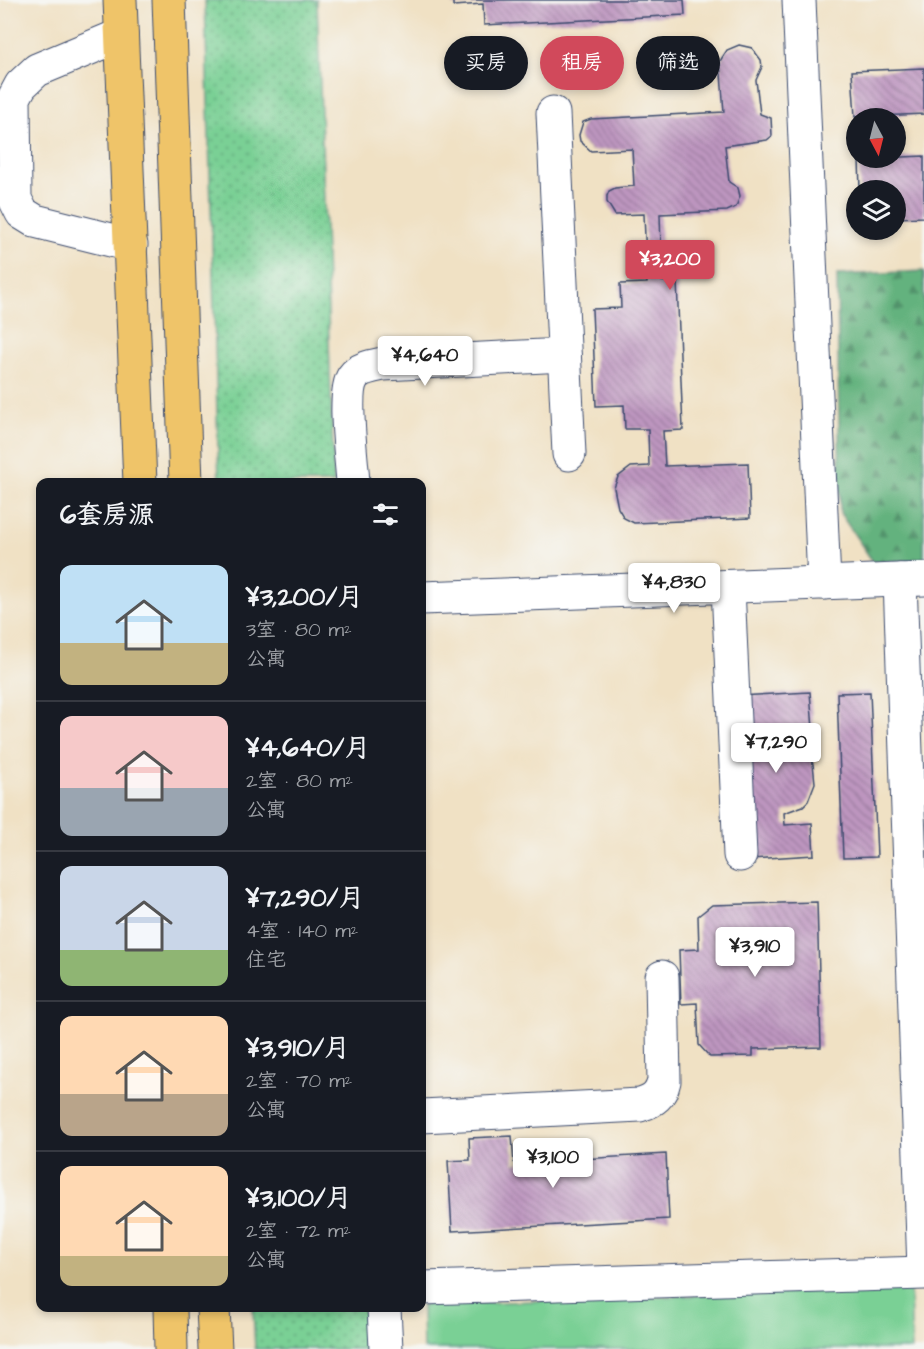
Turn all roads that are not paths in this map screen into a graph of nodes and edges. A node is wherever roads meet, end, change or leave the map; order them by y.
1 (120, 0) edge
2 (169, 0) edge
3 (799, 0) edge
4 (121, 35) junction
5 (553, 113) dead end
6 (131, 245) junction
7 (564, 355) junction
8 (569, 454) dead end
9 (140, 478) edge
10 (186, 478) edge
11 (353, 478) edge
12 (912, 580) edge
13 (824, 583) junction
14 (728, 586) junction
15 (426, 598) edge
16 (740, 855) dead end
17 (662, 977) dead end
18 (426, 1116) edge
19 (922, 1131) edge
20 (924, 1271) edge
21 (426, 1288) edge
22 (170, 1312) edge
23 (213, 1312) edge
24 (384, 1312) edge
25 (171, 1349) edge
26 (215, 1349) edge
27 (386, 1349) edge

1 - 4 highway
2 - 10 highway
3 - 13 street
4 - 6 highway
4 - 6 street
5 - 7 street
6 - 9 highway
7 - 8 street
7 - 11 street
12 - 13 street
12 - 19 street
13 - 14 street
14 - 15 street
14 - 16 street
17 - 18 street
19 - 20 street
20 - 21 street
22 - 25 highway
23 - 26 highway
24 - 27 street

